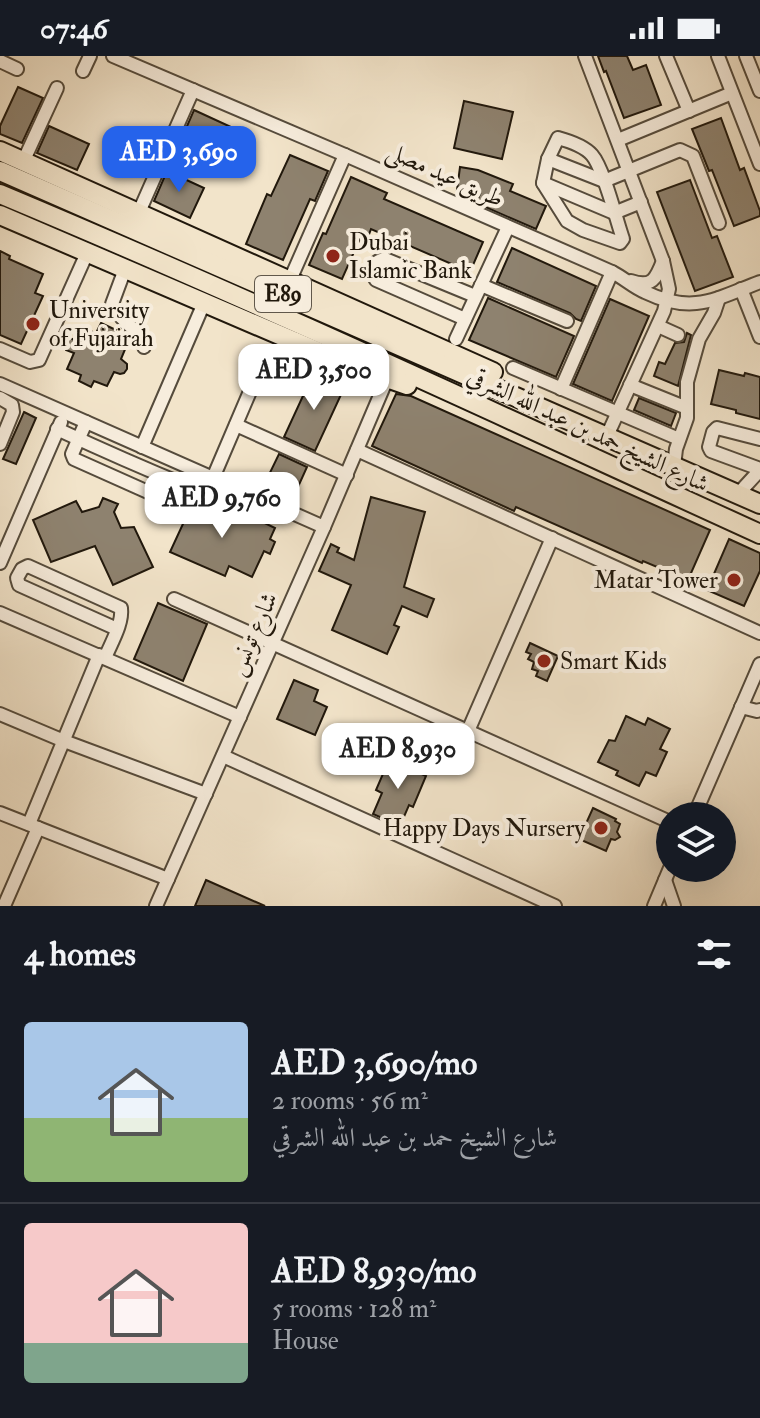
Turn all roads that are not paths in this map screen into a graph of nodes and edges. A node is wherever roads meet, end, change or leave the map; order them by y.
1 (90, 56) edge
2 (113, 56) edge
3 (585, 56) edge
4 (666, 56) edge
5 (718, 56) edge
6 (746, 56) edge
7 (0, 61) edge
8 (17, 69) dead end
9 (83, 71) dead end
10 (57, 88) dead end
11 (193, 90) junction
12 (760, 91) edge
13 (732, 93) junction
14 (689, 111) junction
15 (618, 140) junction
16 (0, 143) edge
17 (0, 151) edge
18 (345, 155) junction
19 (548, 159) junction
20 (22, 161) junction
21 (760, 164) edge
22 (0, 171) edge
23 (630, 171) junction
24 (604, 181) junction
25 (543, 183) junction
26 (0, 194) edge
27 (641, 202) junction
28 (139, 212) junction
29 (614, 213) junction
30 (2, 217) edge
31 (719, 223) dead end
32 (508, 227) junction
33 (583, 230) junction
34 (87, 253) junction
35 (572, 255) junction
36 (663, 261) junction
37 (125, 269) junction
38 (618, 275) junction
39 (290, 280) junction
40 (760, 282) edge
41 (741, 289) junction
42 (478, 291) junction
43 (719, 298) junction
44 (668, 302) junction
45 (204, 303) junction
46 (465, 319) junction
47 (567, 321) dead end
48 (658, 326) junction
49 (678, 335) dead end
50 (760, 337) edge
51 (456, 339) dead end
52 (144, 347) dead end
53 (0, 349) edge
54 (263, 361) dead end
55 (513, 368) dead end
56 (387, 379) junction
57 (0, 384) edge
58 (630, 385) junction
59 (561, 389) junction
60 (0, 398) edge
61 (464, 400) junction
62 (687, 408) junction
63 (65, 412) junction
64 (618, 412) junction
65 (566, 418) junction
66 (86, 422) junction
67 (236, 425) junction
68 (57, 429) junction
69 (607, 436) junction
70 (79, 439) junction
71 (679, 439) junction
72 (760, 439) edge
73 (0, 444) edge
74 (145, 448) junction
75 (357, 450) junction
76 (674, 466) junction
77 (141, 467) junction
78 (760, 470) edge
79 (347, 475) junction
80 (213, 478) junction
81 (750, 499) edge
82 (324, 527) junction
83 (760, 534) edge
84 (552, 538) junction
85 (0, 563) edge
86 (174, 599) dead end
87 (0, 613) edge
88 (117, 629) junction
89 (760, 633) edge
90 (273, 642) junction
91 (102, 657) junction
92 (760, 664) edge
93 (741, 707) junction
94 (760, 710) edge
95 (0, 714) edge
96 (240, 717) junction
97 (468, 731) junction
98 (64, 741) junction
99 (223, 756) junction
100 (206, 794) junction
101 (700, 802) edge
102 (0, 813) edge
103 (656, 816) edge
104 (33, 826) junction
105 (168, 879) junction
106 (664, 882) edge
107 (670, 882) edge
108 (4, 906) edge
109 (156, 906) edge
110 (555, 906) edge
111 (654, 906) edge
112 (674, 906) edge

1 - 9 street
2 - 11 street, طريق عيد مصلى
3 - 15 street
4 - 14 street
5 - 13 street
6 - 12 street
7 - 8 street
10 - 20 street
11 - 18 street, طريق عيد مصلى
11 - 28 street
13 - 14 street
13 - 21 street
14 - 15 street
15 - 23 street
16 - 20 highway
17 - 20 highway
18 - 32 street, طريق عيد مصلى
18 - 39 street
19 - 24 street
19 - 24 street
19 - 25 street
20 - 28 highway
22 - 65 highway, شارع الشيخ حمد بن عبد الله الشرقي / E89
23 - 24 street
23 - 27 street
23 - 31 street
24 - 29 street
25 - 29 street
25 - 33 street
26 - 61 highway, شارع الشيخ حمد بن عبد الله الشرقي / E89
27 - 29 street
27 - 36 street
28 - 39 highway
29 - 33 street
30 - 34 highway
32 - 35 street, طريق عيد مصلى
32 - 42 street
33 - 35 street
34 - 37 highway
34 - 53 street
35 - 38 street, طريق عيد مصلى
36 - 38 street
36 - 44 street
37 - 45 highway
37 - 52 street
38 - 44 street, طريق عيد مصلى
38 - 59 street
39 - 65 highway
40 - 41 street, طريق عيد مصلى
41 - 43 street, طريق عيد مصلى
41 - 50 street
42 - 46 street
42 - 46 street
42 - 47 street
43 - 44 street, طريق عيد مصلى
43 - 62 street
44 - 48 street
45 - 56 highway
45 - 74 street
46 - 51 street
48 - 49 street
48 - 58 street
54 - 67 street
55 - 59 street
56 - 61 highway
56 - 75 street, شارع تونس
57 - 63 street
58 - 62 street
58 - 64 street
59 - 64 street
60 - 73 street
61 - 83 highway, شارع الشيخ حمد بن عبد الله الشرقي / E89
62 - 71 street
63 - 66 street
63 - 68 street
64 - 69 street
64 - 71 street
65 - 69 highway, شارع الشيخ حمد بن عبد الله الشرقي / E89
66 - 70 street
66 - 74 street
67 - 79 street
67 - 80 street
68 - 70 street
68 - 85 street
69 - 76 highway, شارع الشيخ حمد بن عبد الله الشرقي / E89
70 - 77 street
70 - 77 street
71 - 76 street
72 - 78 street
74 - 77 street
74 - 80 street
75 - 79 street, شارع تونس
75 - 84 street
76 - 81 highway, شارع الشيخ حمد بن عبد الله الشرقي / E89
78 - 81 street
79 - 82 street, شارع تونس
80 - 82 street
82 - 90 street, شارع تونس
84 - 89 street
84 - 97 street
86 - 90 street
87 - 91 street
88 - 88 street
88 - 91 street
90 - 96 street, شارع تونس
90 - 97 street
91 - 96 street
91 - 98 street
92 - 93 street
93 - 94 street
93 - 101 street
95 - 98 street
96 - 99 street, شارع تونس
97 - 103 street
98 - 100 street
98 - 104 street
99 - 100 street, شارع تونس
99 - 110 street
100 - 105 street, شارع تونس
102 - 104 street
104 - 105 street
104 - 108 street
105 - 109 street, شارع تونس
106 - 111 street
107 - 112 street

